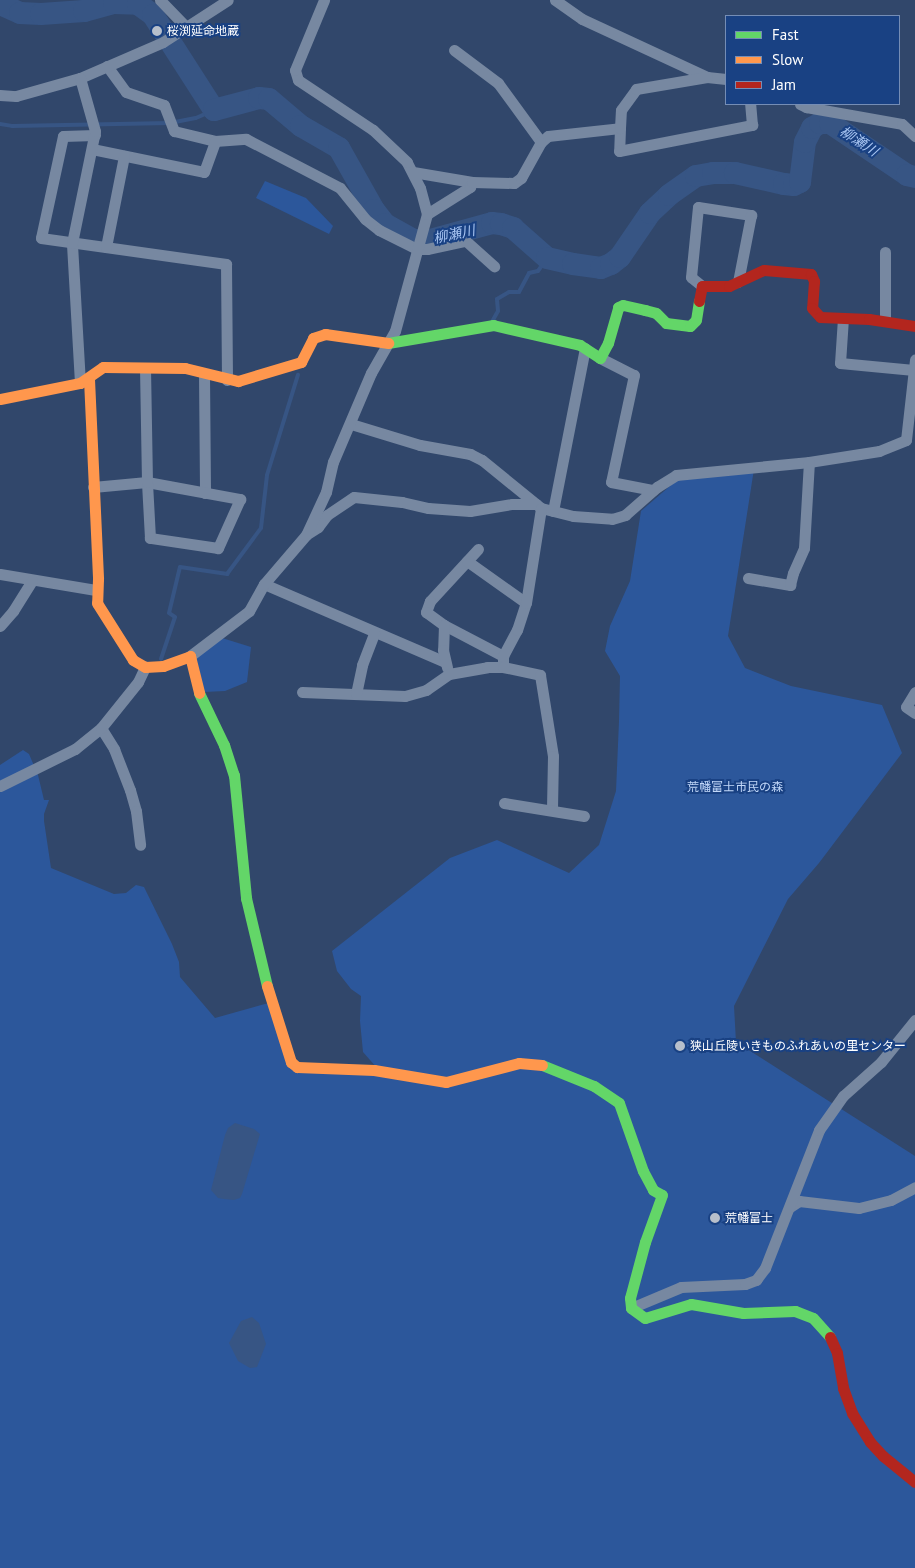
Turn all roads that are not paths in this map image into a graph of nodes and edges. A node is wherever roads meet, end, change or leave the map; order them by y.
1 (160, 0) edge
2 (228, 0) edge
3 (324, 0) edge
4 (555, 0) edge
5 (181, 30) junction
6 (454, 50) dead end
7 (107, 66) junction
8 (707, 77) junction
9 (80, 78) junction
10 (725, 79) edge
11 (0, 95) edge
12 (750, 105) edge
13 (802, 105) edge
14 (902, 124) junction
15 (915, 124) edge
16 (620, 128) junction
17 (95, 133) junction
18 (915, 136) edge
19 (215, 141) junction
20 (541, 142) junction
21 (92, 149) junction
22 (124, 156) junction
23 (413, 172) junction
24 (472, 182) junction
25 (427, 214) junction
26 (72, 243) junction
27 (418, 246) junction
28 (106, 247) junction
29 (885, 252) dead end
30 (494, 266) dead end
31 (738, 282) junction
32 (702, 286) junction
33 (843, 318) junction
34 (885, 321) junction
35 (915, 326) edge
36 (388, 343) junction
37 (585, 348) junction
38 (600, 358) junction
39 (914, 365) edge
40 (145, 368) junction
41 (204, 374) junction
42 (226, 380) junction
43 (84, 381) junction
44 (0, 399) edge
45 (350, 424) junction
46 (809, 462) junction
47 (147, 482) junction
48 (93, 487) junction
49 (653, 490) junction
50 (205, 493) junction
51 (539, 506) junction
52 (553, 511) junction
53 (306, 536) junction
54 (478, 550) dead end
55 (467, 561) junction
56 (0, 574) edge
57 (748, 578) dead end
58 (32, 581) junction
59 (264, 584) junction
60 (96, 590) junction
61 (526, 603) junction
62 (444, 625) junction
63 (0, 626) edge
64 (374, 633) junction
65 (190, 656) junction
66 (503, 661) junction
67 (445, 662) junction
68 (145, 667) junction
69 (449, 674) junction
70 (302, 692) dead end
71 (915, 692) edge
72 (356, 694) junction
73 (915, 714) edge
74 (101, 728) junction
75 (0, 786) edge
76 (504, 803) dead end
77 (552, 810) junction
78 (584, 816) dead end
79 (140, 844) dead end
80 (915, 1020) edge
81 (915, 1187) edge
82 (790, 1207) junction
83 (631, 1308) junction
84 (915, 1482) edge

1 - 5 street
2 - 5 street
3 - 23 street
4 - 8 street
5 - 7 street
6 - 20 street
7 - 9 street
7 - 19 street
8 - 10 street
8 - 16 street
9 - 11 street
9 - 17 street
12 - 16 street
13 - 14 street
14 - 15 street
14 - 18 street
16 - 20 street
17 - 21 street
17 - 26 street
19 - 22 street
19 - 27 street
20 - 24 street
21 - 22 street
21 - 26 street
22 - 28 street
23 - 24 street
23 - 25 street
24 - 25 street
25 - 27 street
26 - 28 street
26 - 43 street
27 - 30 street
27 - 36 street
28 - 42 street
29 - 34 street
31 - 32 street
31 - 32 street
31 - 33 street
32 - 38 street
33 - 34 street
33 - 39 street
34 - 35 street
36 - 37 street
36 - 42 street
36 - 45 street
37 - 38 street
37 - 52 street
38 - 49 street
39 - 46 street
40 - 41 street
40 - 43 street
40 - 47 street
41 - 42 street
41 - 50 street
43 - 44 street
43 - 48 street
45 - 51 street
45 - 53 street
46 - 49 street
46 - 57 street
47 - 48 street
47 - 50 street
47 - 50 street
48 - 60 street
49 - 52 street
51 - 52 street
51 - 53 street
51 - 61 street
53 - 59 street
54 - 55 street
55 - 61 street
55 - 62 street
56 - 58 street
58 - 60 street
58 - 63 street
59 - 64 street
59 - 65 street
60 - 68 street
61 - 66 street
62 - 66 street
62 - 67 street
64 - 67 street
64 - 72 street
65 - 68 street
65 - 83 street
66 - 69 street
66 - 77 street
67 - 69 street
68 - 74 street
69 - 72 street
70 - 72 street
71 - 73 street
74 - 75 street
74 - 79 street
76 - 77 street
77 - 78 street
80 - 82 street
81 - 82 street
82 - 83 street
83 - 84 street

